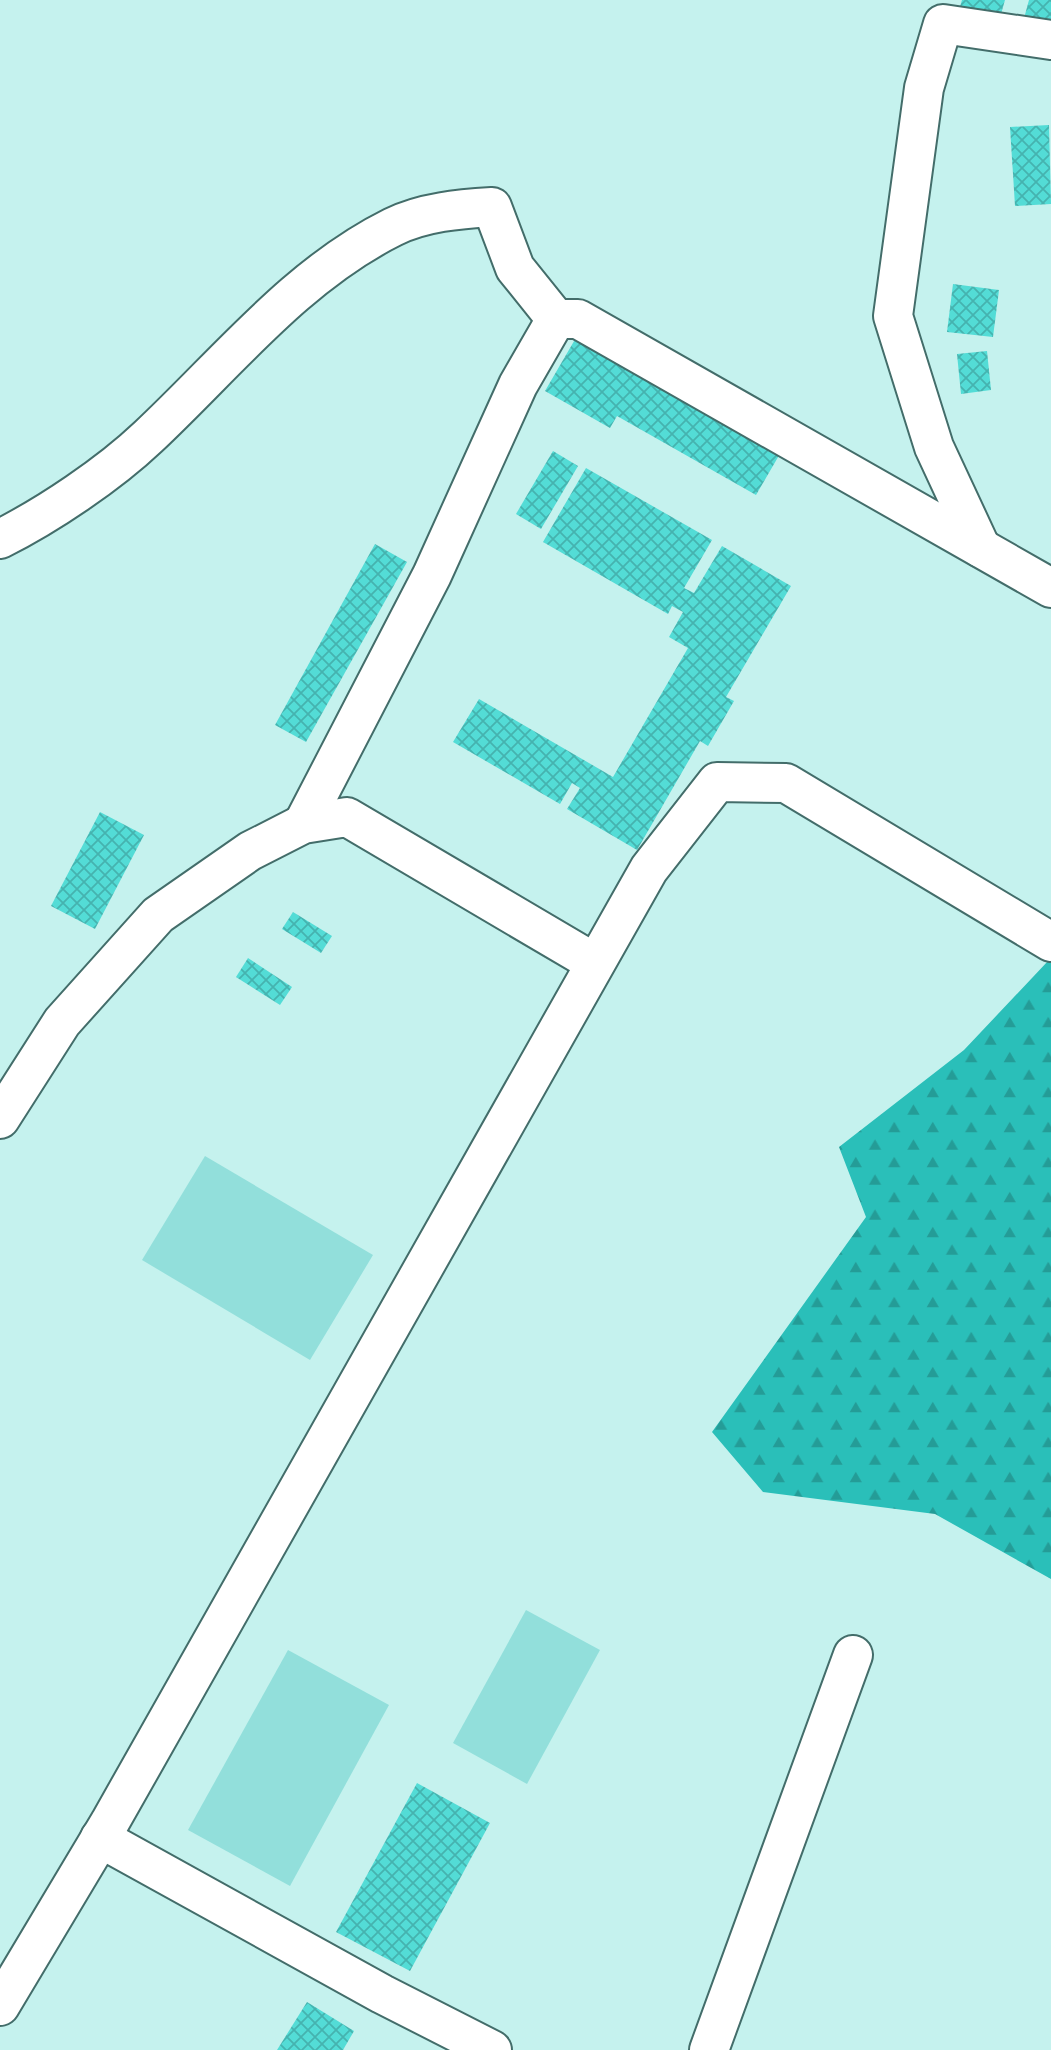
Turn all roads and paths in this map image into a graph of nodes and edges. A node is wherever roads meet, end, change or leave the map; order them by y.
1 (1051, 40) edge
2 (556, 319) junction
3 (0, 540) edge
4 (981, 548) junction
5 (1051, 587) edge
6 (303, 824) junction
7 (1048, 935) edge
8 (595, 963) junction
9 (0, 1119) edge
10 (853, 1655) dead end
11 (100, 1839) junction
12 (0, 2006) edge
13 (492, 2050) edge
14 (709, 2050) edge

1 - 4 street
2 - 3 street
2 - 4 street
2 - 6 street
4 - 5 street
6 - 8 street
6 - 9 street
7 - 8 street
8 - 11 street
10 - 14 street
11 - 12 street
11 - 13 street

